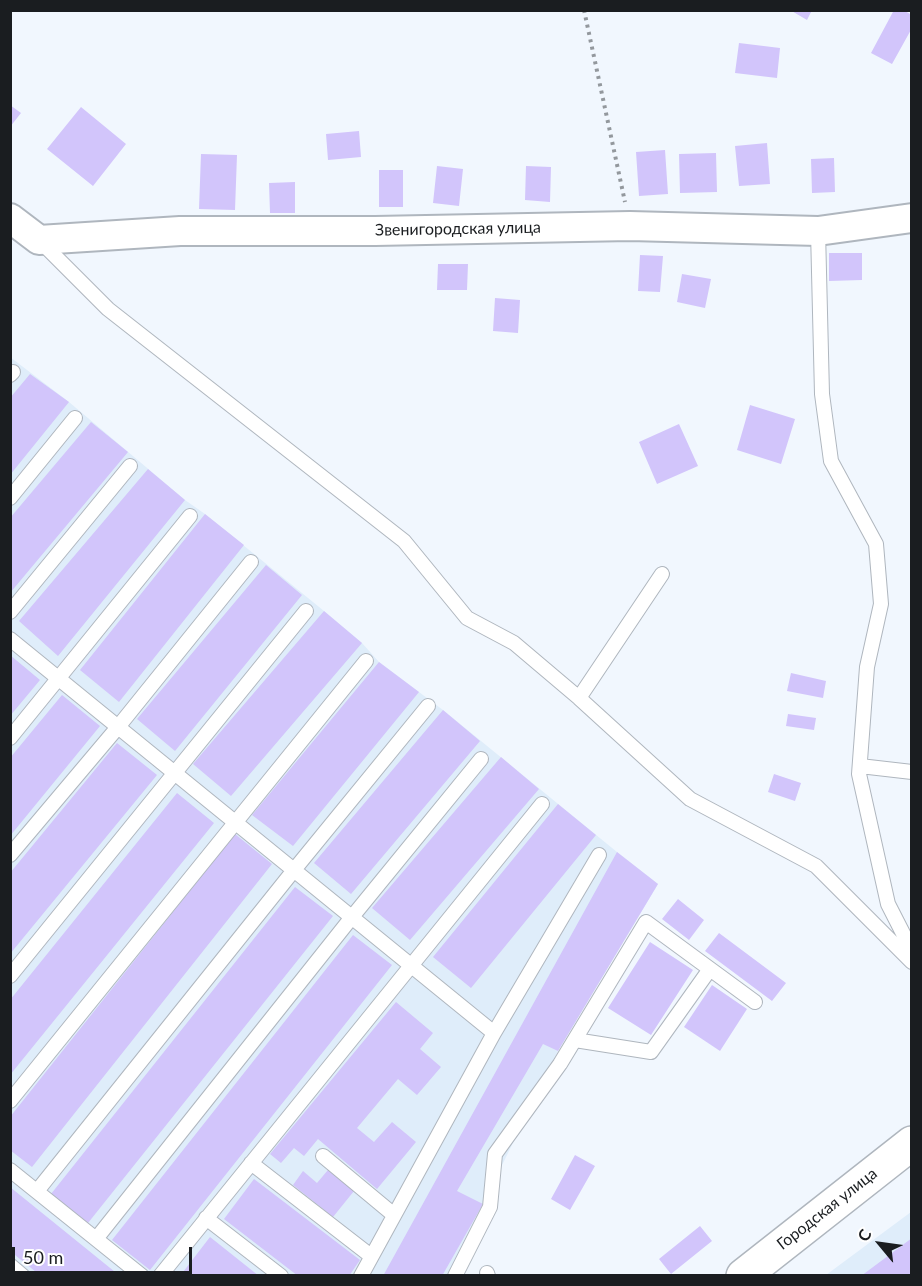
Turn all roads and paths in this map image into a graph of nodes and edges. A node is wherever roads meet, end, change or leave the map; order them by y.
1 (584, 10) edge
2 (10, 218) edge
3 (912, 218) edge
4 (630, 226) junction
5 (818, 231) junction
6 (39, 240) junction
7 (75, 418) dead end
8 (130, 466) dead end
9 (10, 498) edge
10 (190, 516) dead end
11 (250, 562) dead end
12 (662, 574) dead end
13 (306, 611) dead end
14 (10, 612) edge
15 (10, 639) edge
16 (366, 661) dead end
17 (59, 679) junction
18 (579, 698) junction
19 (428, 706) dead end
20 (118, 727) junction
21 (10, 738) edge
22 (481, 759) dead end
23 (860, 766) junction
24 (912, 772) edge
25 (176, 773) junction
26 (542, 804) dead end
27 (235, 822) junction
28 (10, 855) edge
29 (600, 855) dead end
30 (294, 870) junction
31 (352, 917) junction
32 (912, 951) edge
33 (912, 962) edge
34 (412, 966) junction
35 (710, 969) junction
36 (10, 976) edge
37 (755, 1002) dead end
38 (494, 1033) junction
39 (575, 1040) junction
40 (10, 1101) edge
41 (912, 1143) edge
42 (323, 1156) dead end
43 (251, 1163) junction
44 (10, 1170) edge
45 (37, 1191) junction
46 (394, 1215) junction
47 (206, 1218) junction
48 (96, 1239) junction
49 (371, 1257) junction
50 (10, 1265) edge
51 (23, 1275) edge
52 (142, 1275) edge
53 (160, 1275) edge
54 (281, 1275) edge
55 (361, 1275) edge
56 (455, 1275) edge
57 (743, 1275) edge

1 - 4 path
2 - 6 street
3 - 5 street, Звенигородская улица
4 - 5 street, Звенигородская улица
4 - 6 street, Звенигородская улица
5 - 23 lane
6 - 18 lane
7 - 9 lane
8 - 14 lane
10 - 17 lane
11 - 20 lane
12 - 18 lane
13 - 25 lane
15 - 17 lane
16 - 27 lane
17 - 20 lane
17 - 21 lane
18 - 33 lane
19 - 30 lane
20 - 25 lane
20 - 28 lane
22 - 31 lane
23 - 24 lane
23 - 32 lane
25 - 27 lane
25 - 36 lane
26 - 34 lane
27 - 30 lane
27 - 40 lane
29 - 38 lane
30 - 31 lane
30 - 45 lane
31 - 34 lane
31 - 48 lane
34 - 38 lane
34 - 43 lane
35 - 37 lane
35 - 39 lane
35 - 39 lane
38 - 46 lane
39 - 56 lane
41 - 57 street, Городская улица
42 - 46 lane
43 - 47 lane
43 - 49 lane
44 - 45 lane
45 - 48 lane
46 - 49 lane
47 - 53 lane
47 - 54 lane
48 - 52 lane
49 - 55 lane
50 - 51 lane

